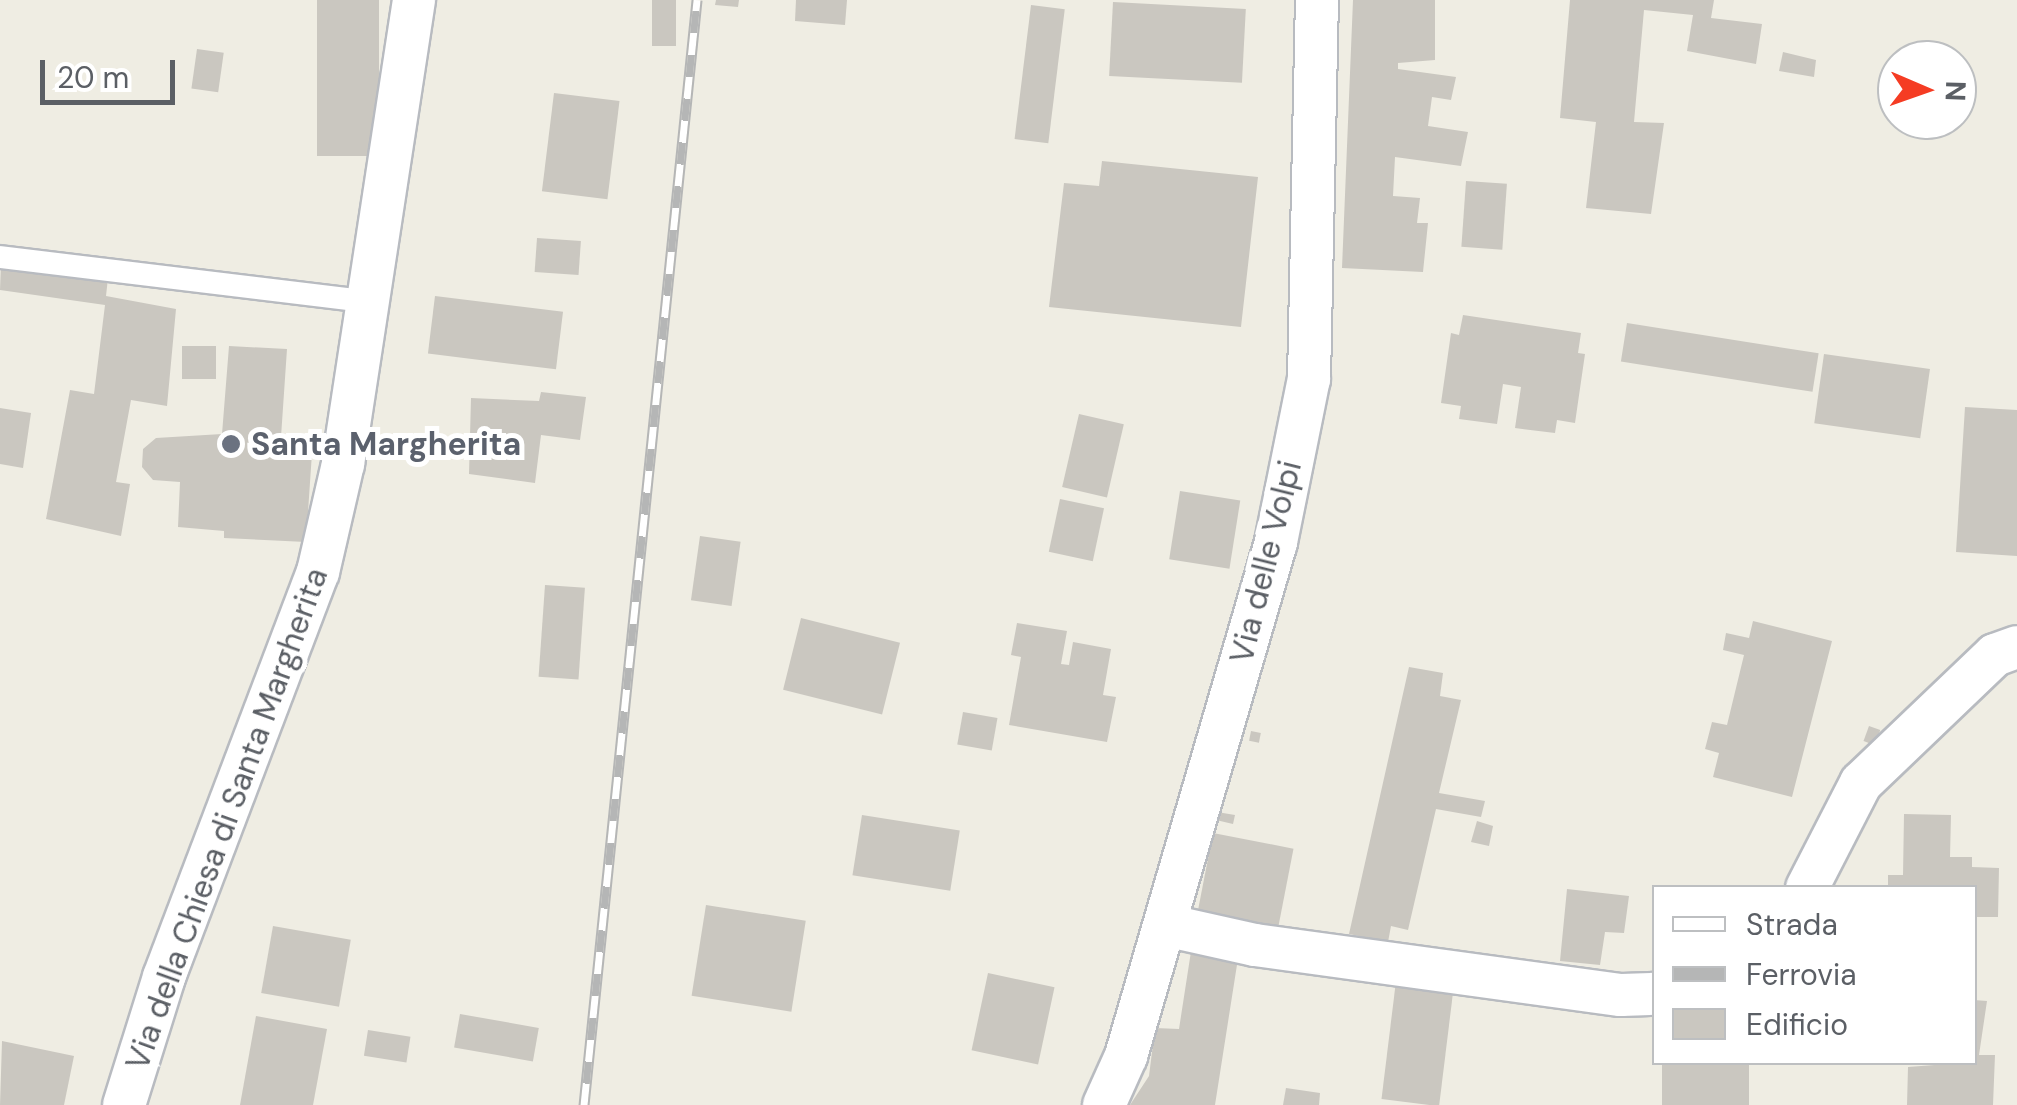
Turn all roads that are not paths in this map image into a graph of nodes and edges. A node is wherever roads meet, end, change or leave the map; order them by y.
1 (414, 0) edge
2 (1317, 0) edge
3 (0, 257) edge
4 (366, 300) junction
5 (2017, 646) edge
6 (1809, 885) edge
7 (1165, 925) junction
8 (1652, 994) edge
9 (124, 1105) edge
10 (1104, 1105) edge

1 - 4 street, Via della Chiesa di Santa Margherita
2 - 7 street, Via delle Volpi
3 - 4 lane
4 - 9 street, Via della Chiesa di Santa Margherita
5 - 6 street
7 - 8 street
7 - 10 street, Via delle Volpi

